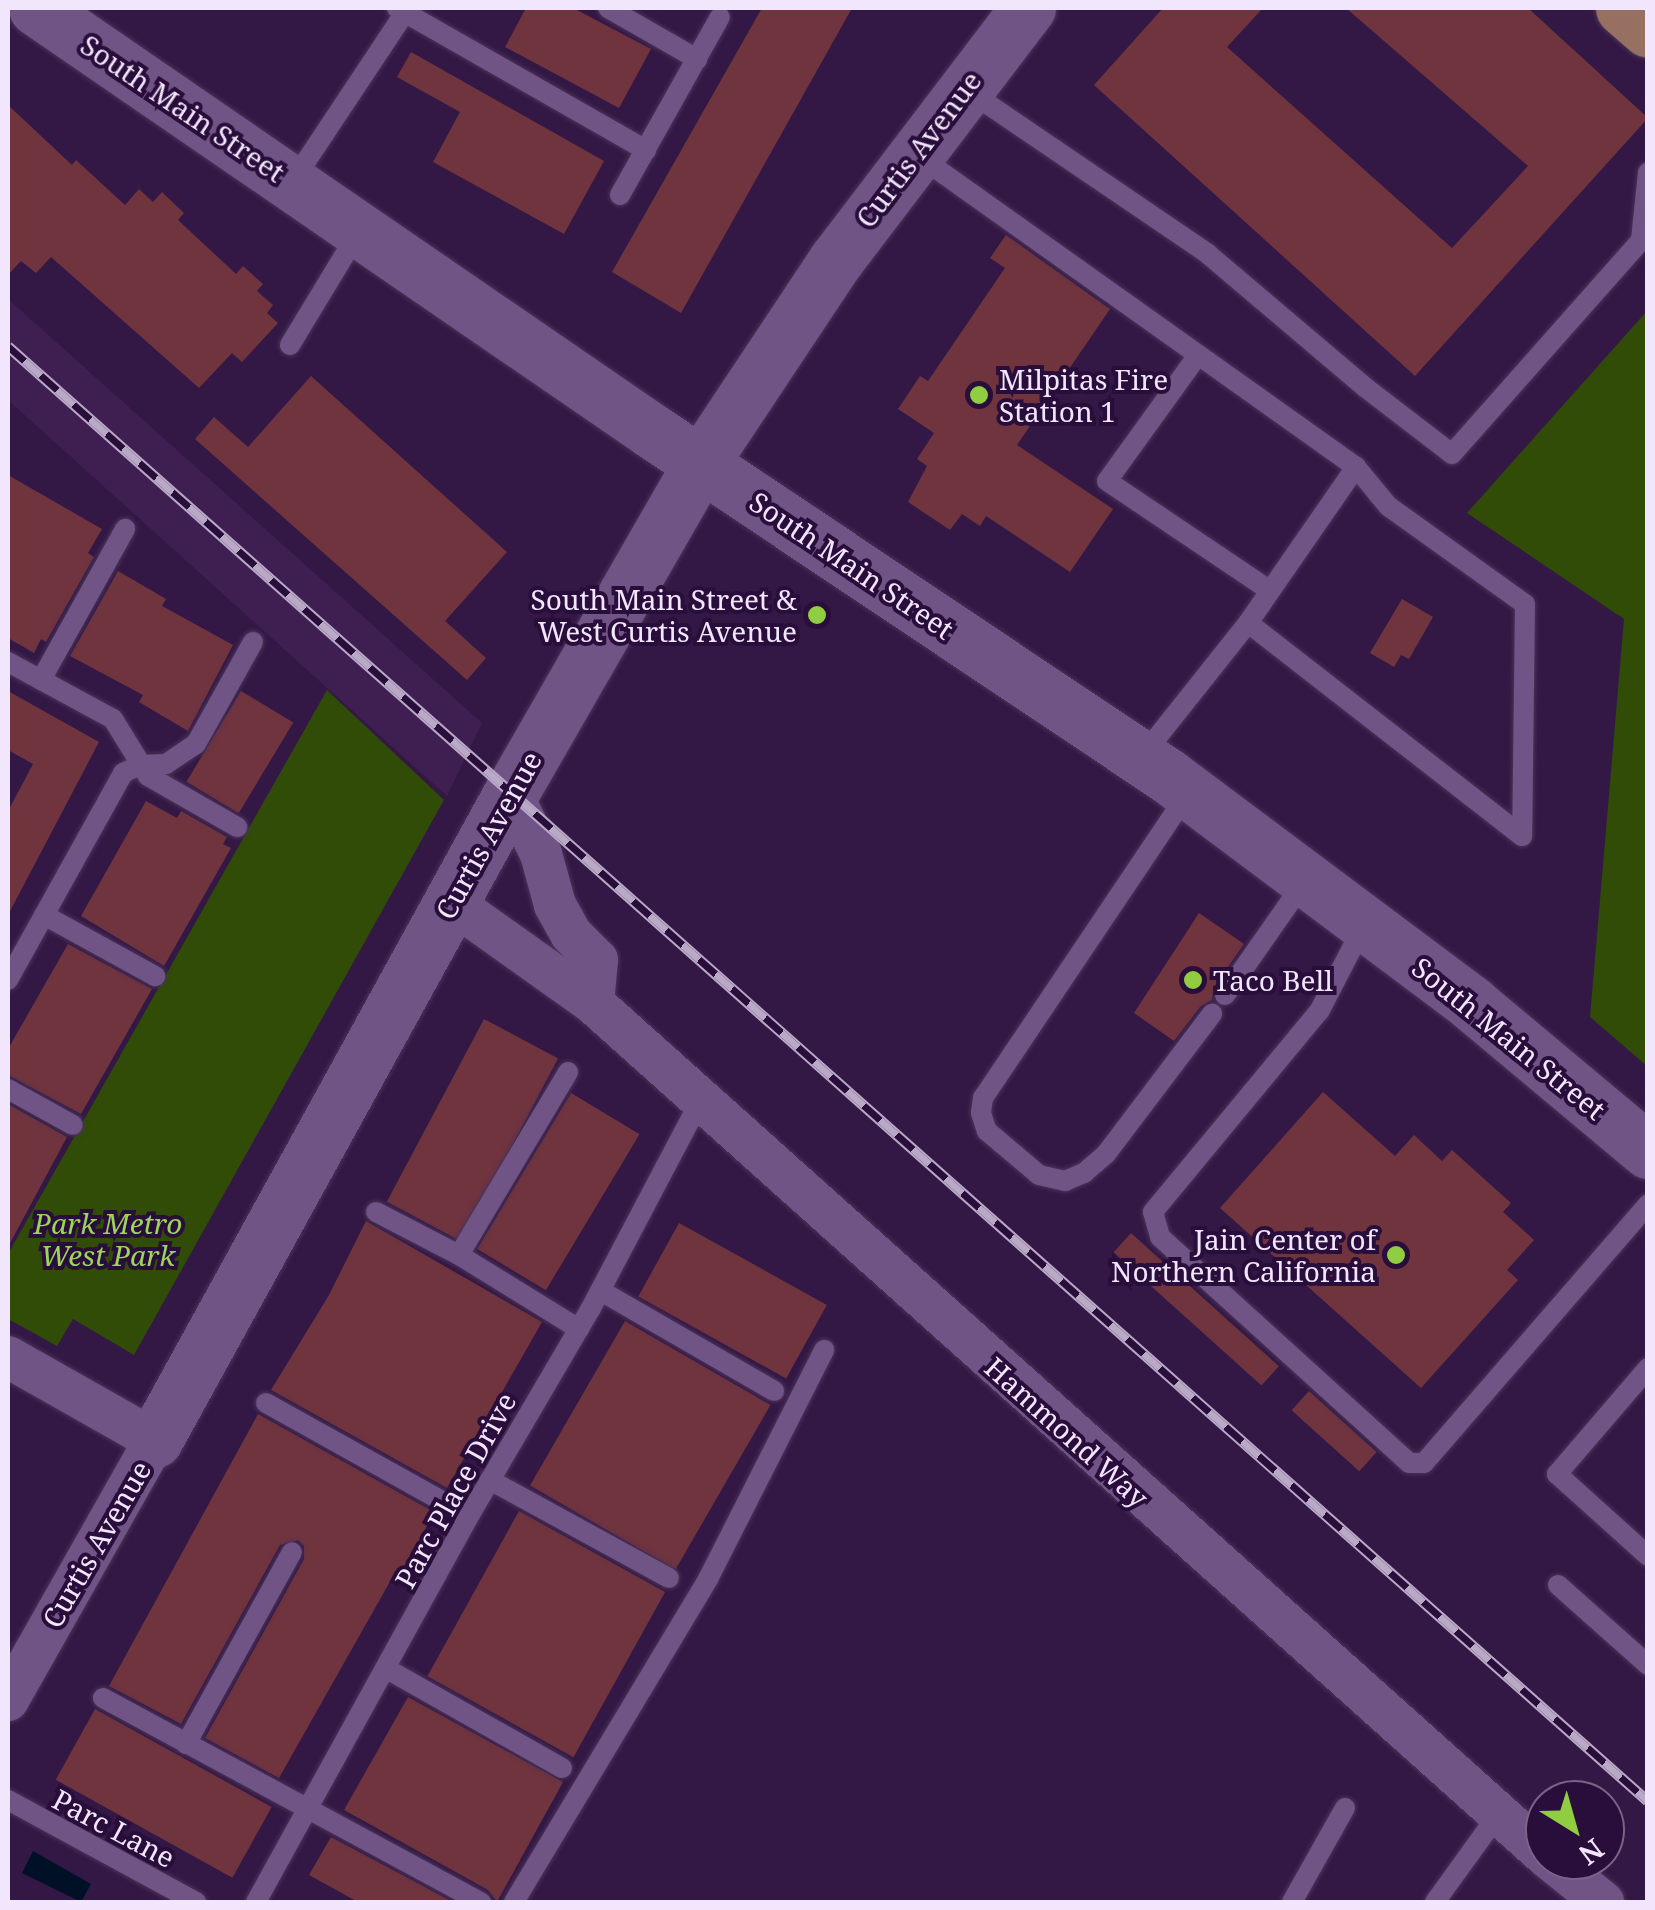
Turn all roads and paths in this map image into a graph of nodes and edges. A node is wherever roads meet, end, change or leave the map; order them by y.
1 (36, 8) edge
2 (608, 8) edge
3 (1028, 8) edge
4 (1623, 8) edge
5 (403, 9) edge
6 (720, 17) dead end
7 (1648, 30) edge
8 (697, 59) junction
9 (964, 88) junction
10 (646, 150) junction
11 (915, 154) junction
12 (1648, 172) edge
13 (292, 183) junction
14 (620, 195) dead end
15 (360, 229) junction
16 (290, 345) dead end
17 (1198, 355) junction
18 (701, 463) junction
19 (1356, 467) junction
20 (124, 529) dead end
21 (1268, 589) junction
22 (1248, 623) junction
23 (253, 642) dead end
24 (8, 662) edge
25 (41, 680) junction
26 (1141, 758) junction
27 (140, 765) junction
28 (1189, 792) junction
29 (511, 793) junction
30 (237, 827) dead end
31 (1306, 879) junction
32 (451, 902) junction
33 (44, 915) junction
34 (1365, 924) junction
35 (154, 976) dead end
36 (8, 980) edge
37 (1225, 995) dead end
38 (593, 1004) junction
39 (1212, 1014) dead end
40 (568, 1072) dead end
41 (8, 1089) edge
42 (700, 1103) junction
43 (74, 1125) dead end
44 (1648, 1150) edge
45 (1648, 1204) edge
46 (376, 1212) dead end
47 (459, 1255) junction
48 (596, 1299) junction
49 (579, 1328) junction
50 (824, 1350) dead end
51 (8, 1357) edge
52 (1648, 1368) edge
53 (774, 1391) dead end
54 (266, 1403) dead end
55 (155, 1440) junction
56 (490, 1480) junction
57 (470, 1516) junction
58 (292, 1552) dead end
59 (1648, 1556) edge
60 (669, 1578) dead end
61 (1558, 1585) dead end
62 (1648, 1665) edge
63 (386, 1669) junction
64 (104, 1698) dead end
65 (8, 1700) edge
66 (186, 1744) junction
67 (562, 1768) dead end
68 (8, 1800) edge
69 (308, 1808) junction
70 (1345, 1808) dead end
71 (1497, 1816) junction
72 (1525, 1839) edge
73 (1576, 1880) edge
74 (196, 1902) edge
75 (256, 1902) edge
76 (481, 1902) edge
77 (514, 1902) edge
78 (1292, 1902) edge
79 (1434, 1902) edge
80 (1603, 1902) edge

1 - 13 main road, South Main Street
2 - 8 lane
3 - 9 main road, Curtis Avenue
4 - 7 main road
5 - 10 lane
5 - 13 lane
6 - 8 lane
8 - 10 lane
9 - 11 main road, Curtis Avenue
9 - 12 lane
10 - 14 lane
11 - 17 lane
11 - 18 main road, Curtis Avenue
13 - 15 main road, South Main Street
15 - 16 lane
15 - 18 main road, South Main Street
17 - 19 lane
17 - 21 lane
18 - 26 main road, South Main Street
18 - 29 main road, Curtis Avenue
19 - 21 lane
19 - 22 lane
20 - 25 lane
21 - 22 lane
22 - 26 lane
23 - 27 lane
24 - 25 lane
25 - 27 lane
26 - 28 main road, South Main Street
27 - 30 lane
27 - 33 lane
28 - 31 main road, South Main Street
28 - 39 lane
29 - 32 main road, Curtis Avenue
29 - 38 street
31 - 34 main road, South Main Street
31 - 37 lane
32 - 38 street, Hammond Way
32 - 55 main road, Curtis Avenue
33 - 35 lane
33 - 36 lane
34 - 44 main road, South Main Street
34 - 45 lane
38 - 42 street, Hammond Way
40 - 47 lane
41 - 43 lane
42 - 48 lane, Parc Place Drive
42 - 71 street, Hammond Way
46 - 47 lane
47 - 49 lane
48 - 49 lane, Parc Place Drive
48 - 53 lane
49 - 56 lane, Parc Place Drive
50 - 77 lane
51 - 55 street
52 - 59 lane
54 - 57 lane
55 - 65 street, Curtis Avenue
56 - 57 lane, Parc Place Drive
56 - 60 lane
57 - 63 lane, Parc Place Drive
58 - 66 lane
61 - 62 lane
63 - 67 lane
63 - 69 lane, Parc Place Drive
64 - 66 lane
66 - 69 lane
68 - 74 lane, Parc Lane
69 - 75 lane, Parc Place Drive
69 - 76 lane
70 - 78 lane
71 - 72 street, Hammond Way
71 - 79 lane
73 - 80 street

